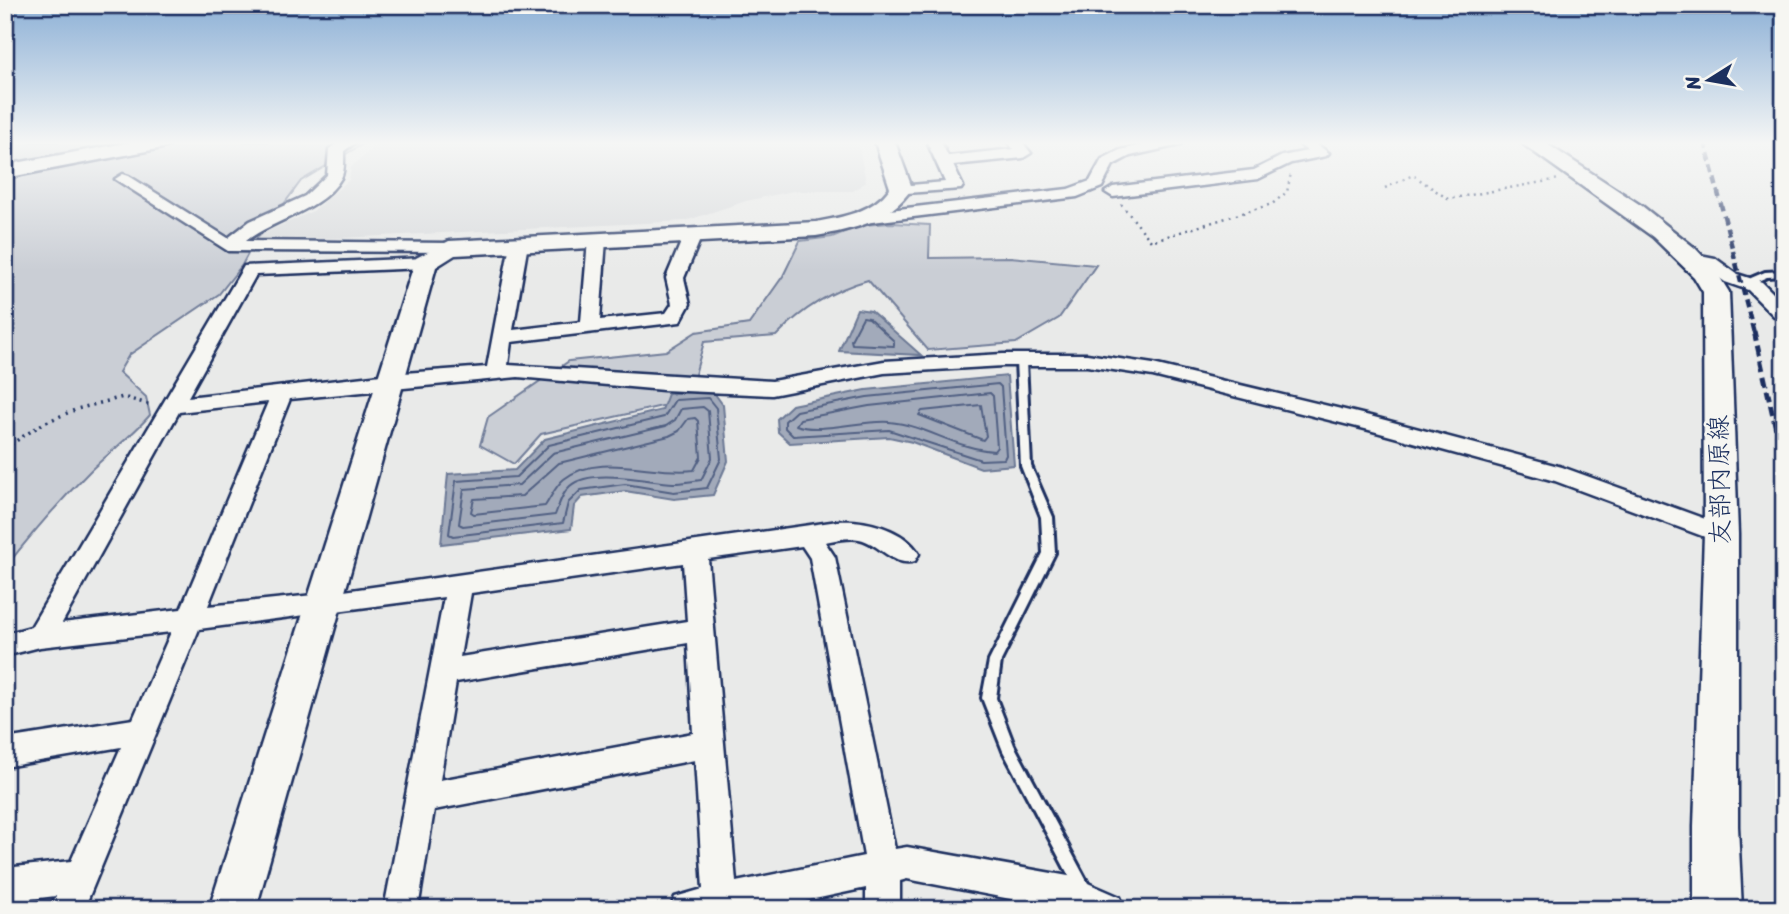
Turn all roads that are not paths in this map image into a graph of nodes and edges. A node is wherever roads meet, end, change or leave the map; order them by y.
1 (131, 185) edge
2 (326, 185) edge
3 (900, 185) edge
4 (954, 185) edge
5 (1094, 185) edge
6 (1172, 185) edge
7 (1593, 185) edge
8 (899, 191) junction
9 (1113, 192) road end
10 (864, 218) junction
11 (693, 235) junction
12 (597, 240) junction
13 (519, 244) junction
14 (228, 246) junction
15 (437, 255) junction
16 (1695, 259) junction
17 (1784, 273) edge
18 (1755, 286) junction
19 (1784, 315) edge
20 (590, 327) junction
21 (502, 337) junction
22 (1021, 361) junction
23 (496, 373) junction
24 (390, 381) junction
25 (282, 393) junction
26 (172, 406) junction
27 (1721, 534) junction
28 (808, 536) junction
29 (695, 552) junction
30 (906, 554) dead end
31 (459, 585) junction
32 (323, 604) junction
33 (190, 619) junction
34 (701, 630) junction
35 (40, 636) junction
36 (5, 645) edge
37 (443, 672) junction
38 (144, 730) junction
39 (709, 744) junction
40 (5, 753) edge
41 (421, 798) junction
42 (883, 870) junction
43 (81, 876) junction
44 (5, 885) edge
45 (721, 905) edge
46 (1099, 905) edge
47 (67, 909) edge
48 (232, 909) edge
49 (401, 909) edge
50 (687, 909) edge
51 (883, 909) edge
52 (1718, 909) edge

1 - 14 street
2 - 14 street
3 - 8 street
4 - 8 street
5 - 10 street
6 - 9 street
7 - 16 street, 友部内原線
8 - 10 street
10 - 11 street
11 - 12 street
11 - 20 street
12 - 13 street
12 - 20 street
13 - 15 street
13 - 21 street
14 - 15 street
15 - 24 street
15 - 26 street
16 - 18 street
16 - 27 street, 友部内原線
17 - 18 lane
18 - 19 street
20 - 21 street
21 - 23 street
22 - 23 street
22 - 27 street
22 - 46 lane
23 - 24 street
24 - 25 street
24 - 32 street
25 - 26 street
25 - 33 street
26 - 35 street
27 - 52 street, 友部内原線
28 - 29 street
28 - 30 street
28 - 42 street
29 - 31 street
29 - 34 street
31 - 32 street
31 - 37 street
32 - 33 street
32 - 48 street
33 - 35 street
33 - 38 street
34 - 37 street
34 - 39 street
35 - 36 street
37 - 41 street
38 - 40 street
38 - 43 street
39 - 41 street
39 - 45 street
41 - 49 street
42 - 45 street
42 - 46 street
42 - 51 street
43 - 44 street
43 - 47 street
45 - 50 street

